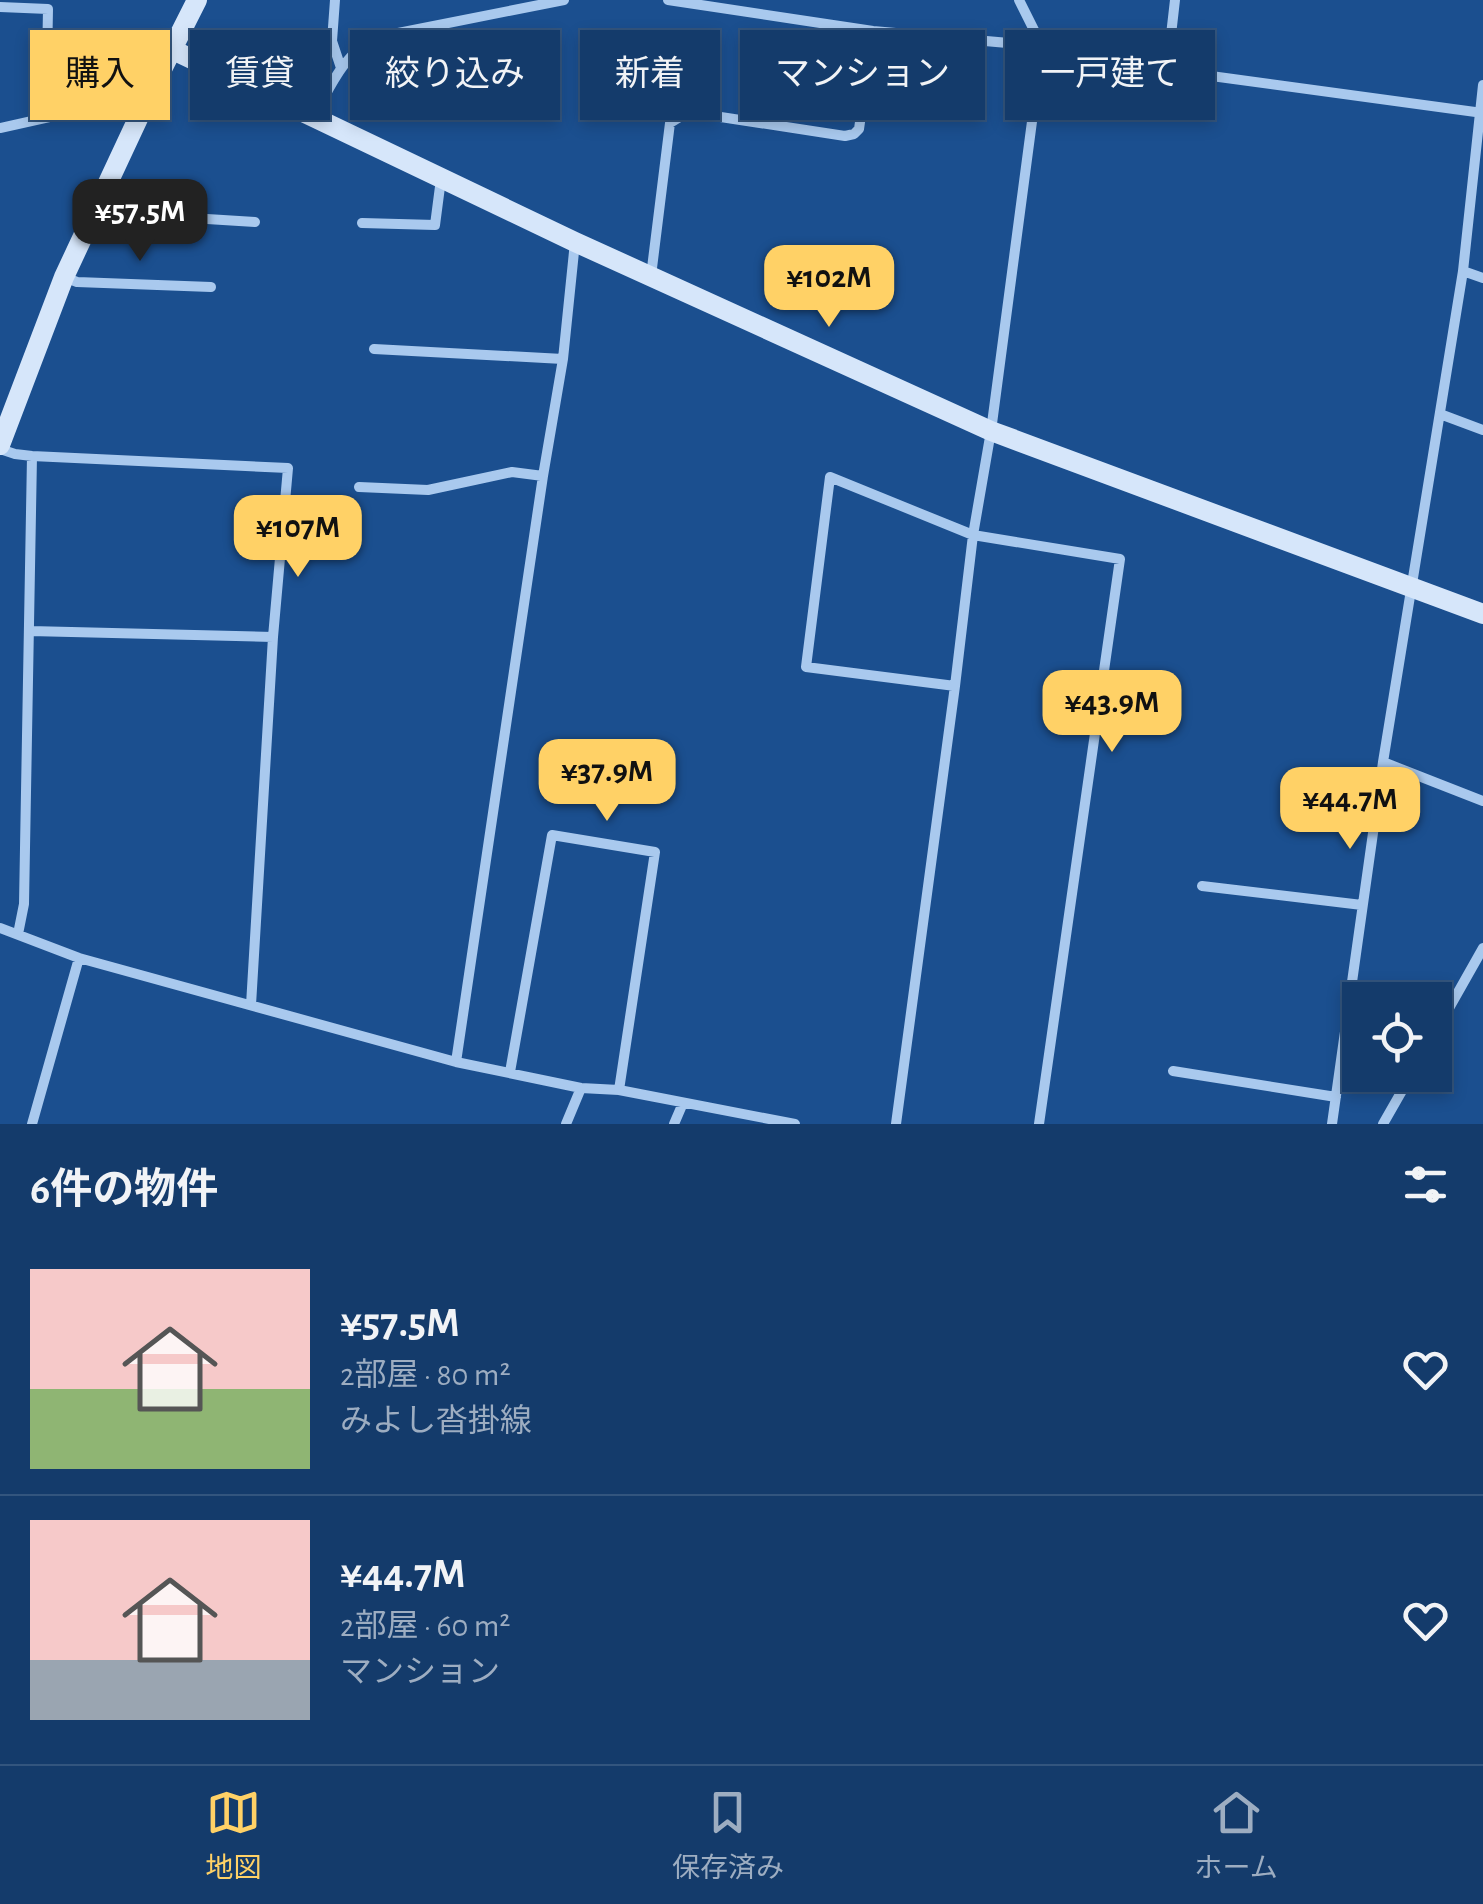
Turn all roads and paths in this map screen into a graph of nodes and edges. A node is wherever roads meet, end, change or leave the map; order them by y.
1 (197, 0) edge
2 (335, 0) edge
3 (564, 0) edge
4 (668, 0) edge
5 (1019, 0) edge
6 (1175, 0) edge
7 (0, 7) edge
8 (48, 30) edge
9 (865, 30) edge
10 (1034, 30) edge
11 (1172, 30) edge
12 (172, 50) junction
13 (170, 54) edge
14 (190, 58) edge
15 (342, 68) junction
16 (1215, 77) edge
17 (1483, 85) edge
18 (330, 89) edge
19 (1481, 113) edge
20 (31, 120) edge
21 (137, 120) edge
22 (322, 120) edge
23 (740, 120) edge
24 (740, 120) edge
25 (860, 120) edge
26 (1032, 120) edge
27 (0, 128) edge
28 (442, 178) junction
29 (98, 205) junction
30 (255, 222) dead end
31 (362, 223) dead end
32 (575, 242) junction
33 (1463, 270) junction
34 (651, 276) junction
35 (64, 277) junction
36 (1483, 278) edge
37 (210, 288) dead end
38 (374, 350) dead end
39 (562, 359) junction
40 (1440, 414) junction
41 (1483, 430) edge
42 (990, 431) junction
43 (0, 447) edge
44 (32, 456) junction
45 (543, 476) junction
46 (359, 486) dead end
47 (972, 534) junction
48 (1410, 586) junction
49 (1483, 614) edge
50 (30, 630) junction
51 (273, 637) junction
52 (955, 686) junction
53 (1383, 762) junction
54 (1483, 801) edge
55 (1202, 886) dead end
56 (1362, 905) junction
57 (0, 928) edge
58 (18, 934) junction
59 (1483, 948) edge
60 (79, 958) junction
61 (1452, 1002) edge
62 (251, 1004) junction
63 (456, 1062) junction
64 (1172, 1071) dead end
65 (510, 1072) junction
66 (581, 1088) junction
67 (618, 1090) junction
68 (1401, 1092) edge
69 (1336, 1098) junction
70 (684, 1103) junction
71 (781, 1123) edge
72 (32, 1124) edge
73 (566, 1124) edge
74 (674, 1124) edge
75 (795, 1124) edge
76 (896, 1124) edge
77 (1040, 1124) edge
78 (1332, 1124) edge
79 (1383, 1124) edge

1 - 12 street
2 - 15 street
3 - 15 street
4 - 9 street
5 - 10 street
6 - 11 street
7 - 8 street
12 - 13 street
12 - 14 street
15 - 18 street
16 - 19 street
17 - 19 street
19 - 33 street
20 - 27 street
21 - 29 street
22 - 28 street
23 - 34 street
24 - 25 street
26 - 42 street
28 - 31 street
28 - 32 street
29 - 30 street
29 - 35 street
32 - 34 street
32 - 39 street
33 - 36 street
33 - 40 street
34 - 42 street
35 - 37 street
35 - 43 street
38 - 39 street
39 - 45 street
40 - 41 street
40 - 48 street
42 - 47 street
42 - 48 street
43 - 44 street
44 - 50 street
44 - 51 street
45 - 46 street
45 - 63 street
47 - 52 street
47 - 52 street
47 - 77 street
48 - 49 street
48 - 53 street
50 - 51 street
50 - 58 street
51 - 62 street
52 - 76 street
53 - 54 street
53 - 56 street
55 - 56 street
56 - 69 street
57 - 58 street
58 - 60 street
59 - 61 street
60 - 62 street
60 - 72 street
62 - 63 street
63 - 65 street
64 - 69 street
65 - 66 street
65 - 67 street
66 - 67 street
66 - 73 street
67 - 70 street
68 - 79 street
69 - 78 street
70 - 71 street
70 - 74 street
71 - 75 street

